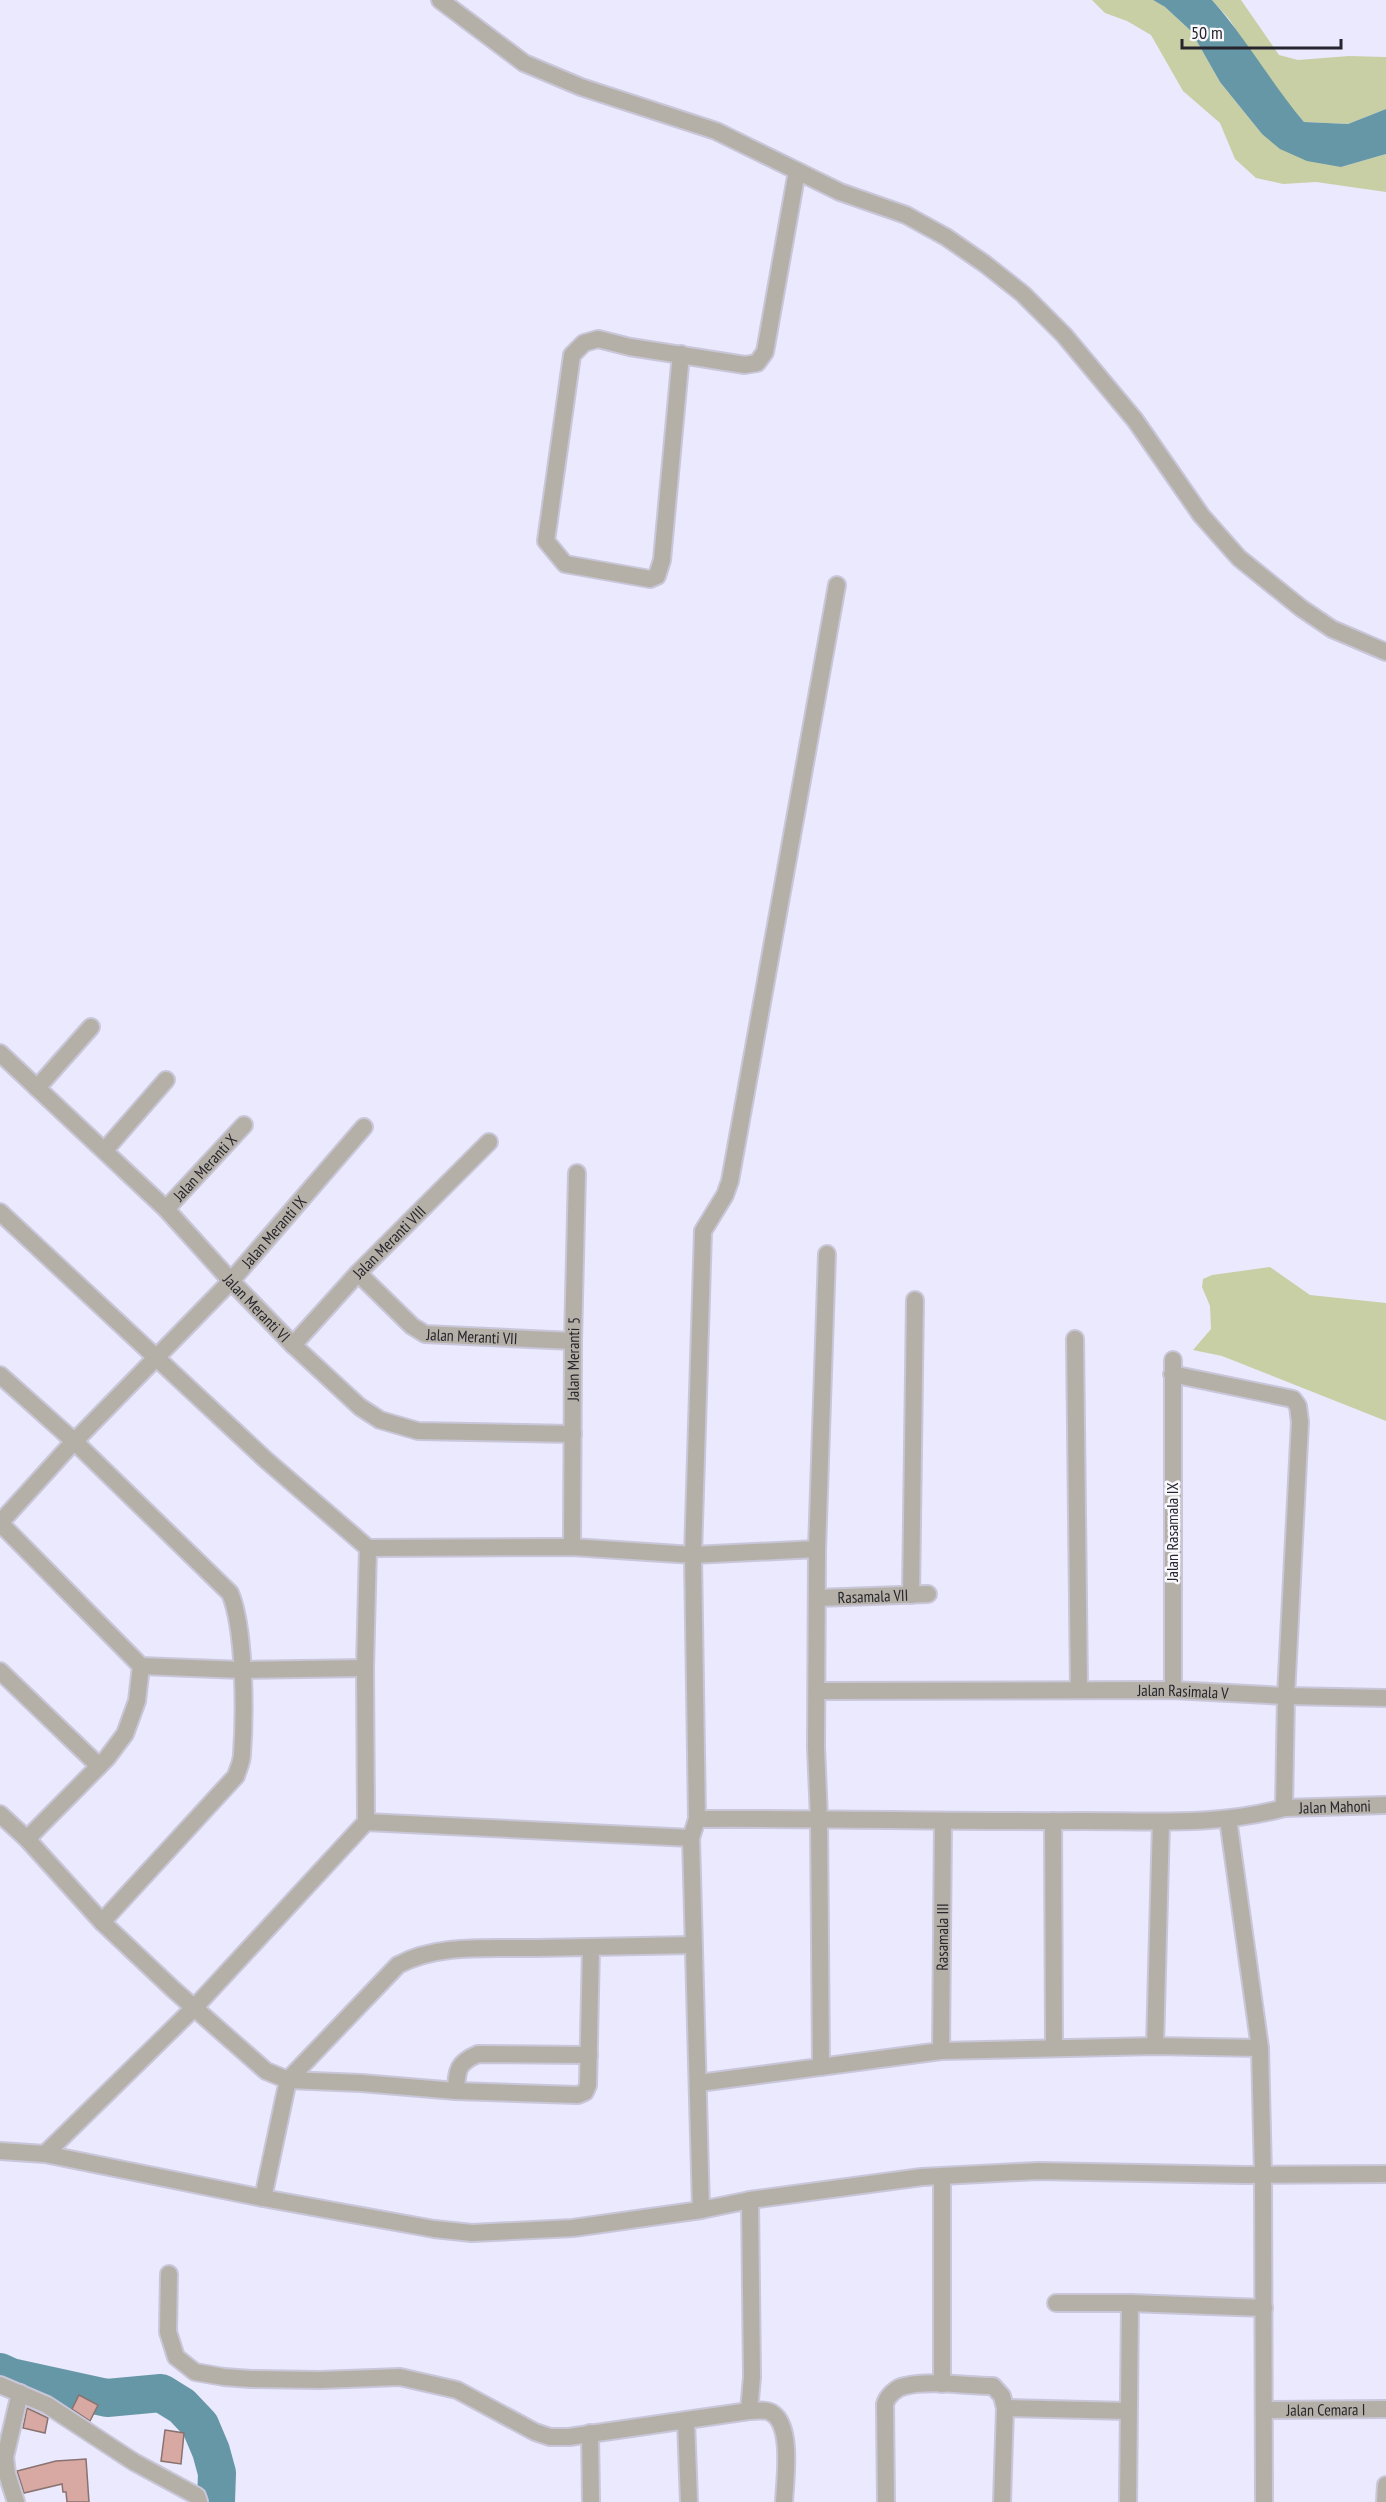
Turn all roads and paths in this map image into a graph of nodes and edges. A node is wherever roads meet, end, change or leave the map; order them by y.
1 (440, 0) edge
2 (797, 171) junction
3 (681, 354) junction
4 (837, 585) dead end
5 (1386, 652) edge
6 (91, 1027) dead end
7 (0, 1053) edge
8 (166, 1080) dead end
9 (37, 1088) junction
10 (244, 1125) dead end
11 (364, 1127) dead end
12 (489, 1142) dead end
13 (105, 1150) junction
14 (577, 1173) dead end
15 (166, 1209) junction
16 (0, 1212) edge
17 (827, 1254) dead end
18 (358, 1274) junction
19 (231, 1281) junction
20 (915, 1300) dead end
21 (1075, 1339) dead end
22 (573, 1341) junction
23 (293, 1345) junction
24 (157, 1358) junction
25 (0, 1375) edge
26 (573, 1434) junction
27 (75, 1442) junction
28 (0, 1523) edge
29 (572, 1546) junction
30 (368, 1548) junction
31 (817, 1549) junction
32 (693, 1555) junction
33 (928, 1594) dead end
34 (911, 1595) junction
35 (817, 1598) junction
36 (141, 1666) junction
37 (365, 1668) junction
38 (242, 1670) junction
39 (0, 1671) edge
40 (1079, 1690) junction
41 (1173, 1690) junction
42 (817, 1691) junction
43 (1286, 1696) junction
44 (1386, 1698) edge
45 (99, 1766) junction
46 (1386, 1805) edge
47 (1284, 1808) junction
48 (0, 1814) edge
49 (819, 1818) junction
50 (697, 1819) junction
51 (1228, 1819) junction
52 (1053, 1821) junction
53 (366, 1822) junction
54 (943, 1822) junction
55 (1161, 1822) junction
56 (691, 1838) junction
57 (27, 1839) junction
58 (102, 1922) junction
59 (693, 1945) junction
60 (591, 1947) junction
61 (195, 2007) junction
62 (1155, 2046) junction
63 (1054, 2048) junction
64 (1260, 2048) junction
65 (941, 2051) junction
66 (589, 2055) junction
67 (821, 2067) junction
68 (288, 2080) junction
69 (699, 2083) junction
70 (456, 2091) junction
71 (0, 2151) edge
72 (45, 2154) junction
73 (1386, 2174) edge
74 (1263, 2175) junction
75 (942, 2176) junction
76 (263, 2198) junction
77 (750, 2200) junction
78 (701, 2210) junction
79 (169, 2274) dead end
80 (1130, 2302) junction
81 (1056, 2303) dead end
82 (1264, 2308) junction
83 (942, 2384) junction
84 (0, 2385) edge
85 (20, 2393) junction
86 (1005, 2408) junction
87 (1386, 2409) edge
88 (749, 2410) junction
89 (1263, 2410) junction
90 (1128, 2411) junction
91 (686, 2421) junction
92 (590, 2433) junction
93 (1386, 2485) edge
94 (16, 2502) edge
95 (199, 2502) edge
96 (591, 2502) edge
97 (689, 2502) edge
98 (784, 2502) edge
99 (886, 2502) edge
100 (1002, 2502) edge
101 (1128, 2502) edge
102 (1264, 2502) edge
103 (1385, 2502) edge

1 - 2 street
2 - 3 street
2 - 5 street
3 - 3 street
4 - 32 street
6 - 9 street
7 - 9 street, Jalan Meranti VI
8 - 13 street
9 - 13 street, Jalan Meranti VI
10 - 15 street, Jalan Meranti X
11 - 19 street, Jalan Meranti IX
12 - 18 street, Jalan Meranti VIII
13 - 15 street, Jalan Meranti VI
14 - 22 street, Jalan Meranti 5
15 - 19 street, Jalan Meranti VI
16 - 24 street
17 - 31 street
18 - 22 street, Jalan Meranti VII
18 - 23 street, Jalan Meranti VIII
19 - 23 street, Jalan Meranti VI
19 - 24 street, Jalan Meranti IX
20 - 34 street
21 - 40 street
22 - 26 street, Jalan Meranti 5
23 - 26 street, Jalan Meranti VI
24 - 27 street, Jalan Meranti IX
24 - 30 street
25 - 27 street
26 - 29 street, Jalan Meranti 5
27 - 28 street, Jalan Meranti IX
27 - 38 street
28 - 36 street
29 - 30 street
29 - 32 street
30 - 37 street
31 - 32 street
31 - 35 street
32 - 50 street
33 - 34 street, Rasamala VII
34 - 35 street, Rasamala VII
35 - 42 street
36 - 38 street
36 - 45 street
37 - 38 street
37 - 53 street
38 - 58 street
39 - 45 street
40 - 41 street, Jalan Rasimala V
40 - 42 street, Jalan Rasimala V
41 - 43 street, Jalan Rasimala V
41 - 43 street, Jalan Rasamala IX
42 - 49 street
43 - 44 street, Jalan Rasimala V
43 - 47 street, Jalan Rasamala IX
45 - 57 street
46 - 47 street, Jalan Mahoni
47 - 51 street, Jalan Mahoni
48 - 57 street
49 - 50 street, Jalan Mahoni
49 - 54 street, Jalan Mahoni
49 - 67 street
50 - 56 street
51 - 55 street, Jalan Mahoni
51 - 64 street
52 - 54 street, Jalan Mahoni
52 - 55 street, Jalan Mahoni
52 - 63 street
53 - 56 street
53 - 61 street
54 - 65 street, Rasamala III
55 - 62 street
56 - 59 street
57 - 58 street
58 - 61 street
59 - 60 street
59 - 69 street
60 - 66 street
60 - 68 street
61 - 68 street
61 - 72 street
62 - 63 street
62 - 64 street
63 - 65 street
64 - 74 street
65 - 67 street
66 - 70 street
66 - 70 street
67 - 69 street
68 - 70 street
68 - 76 street
69 - 78 street
71 - 72 street
72 - 76 street
73 - 74 street
74 - 75 street
74 - 82 street
75 - 77 street
75 - 83 street
76 - 78 street
77 - 78 street
77 - 88 street
79 - 92 street
80 - 81 street
80 - 82 street
80 - 90 street
82 - 89 street
83 - 86 street
83 - 99 street
84 - 85 street
85 - 94 street
85 - 95 street
86 - 90 street
86 - 100 street
87 - 89 street, Jalan Cemara I
88 - 91 street
88 - 98 street
89 - 102 street
90 - 101 street
91 - 92 street
91 - 97 street
92 - 96 street
93 - 103 street

